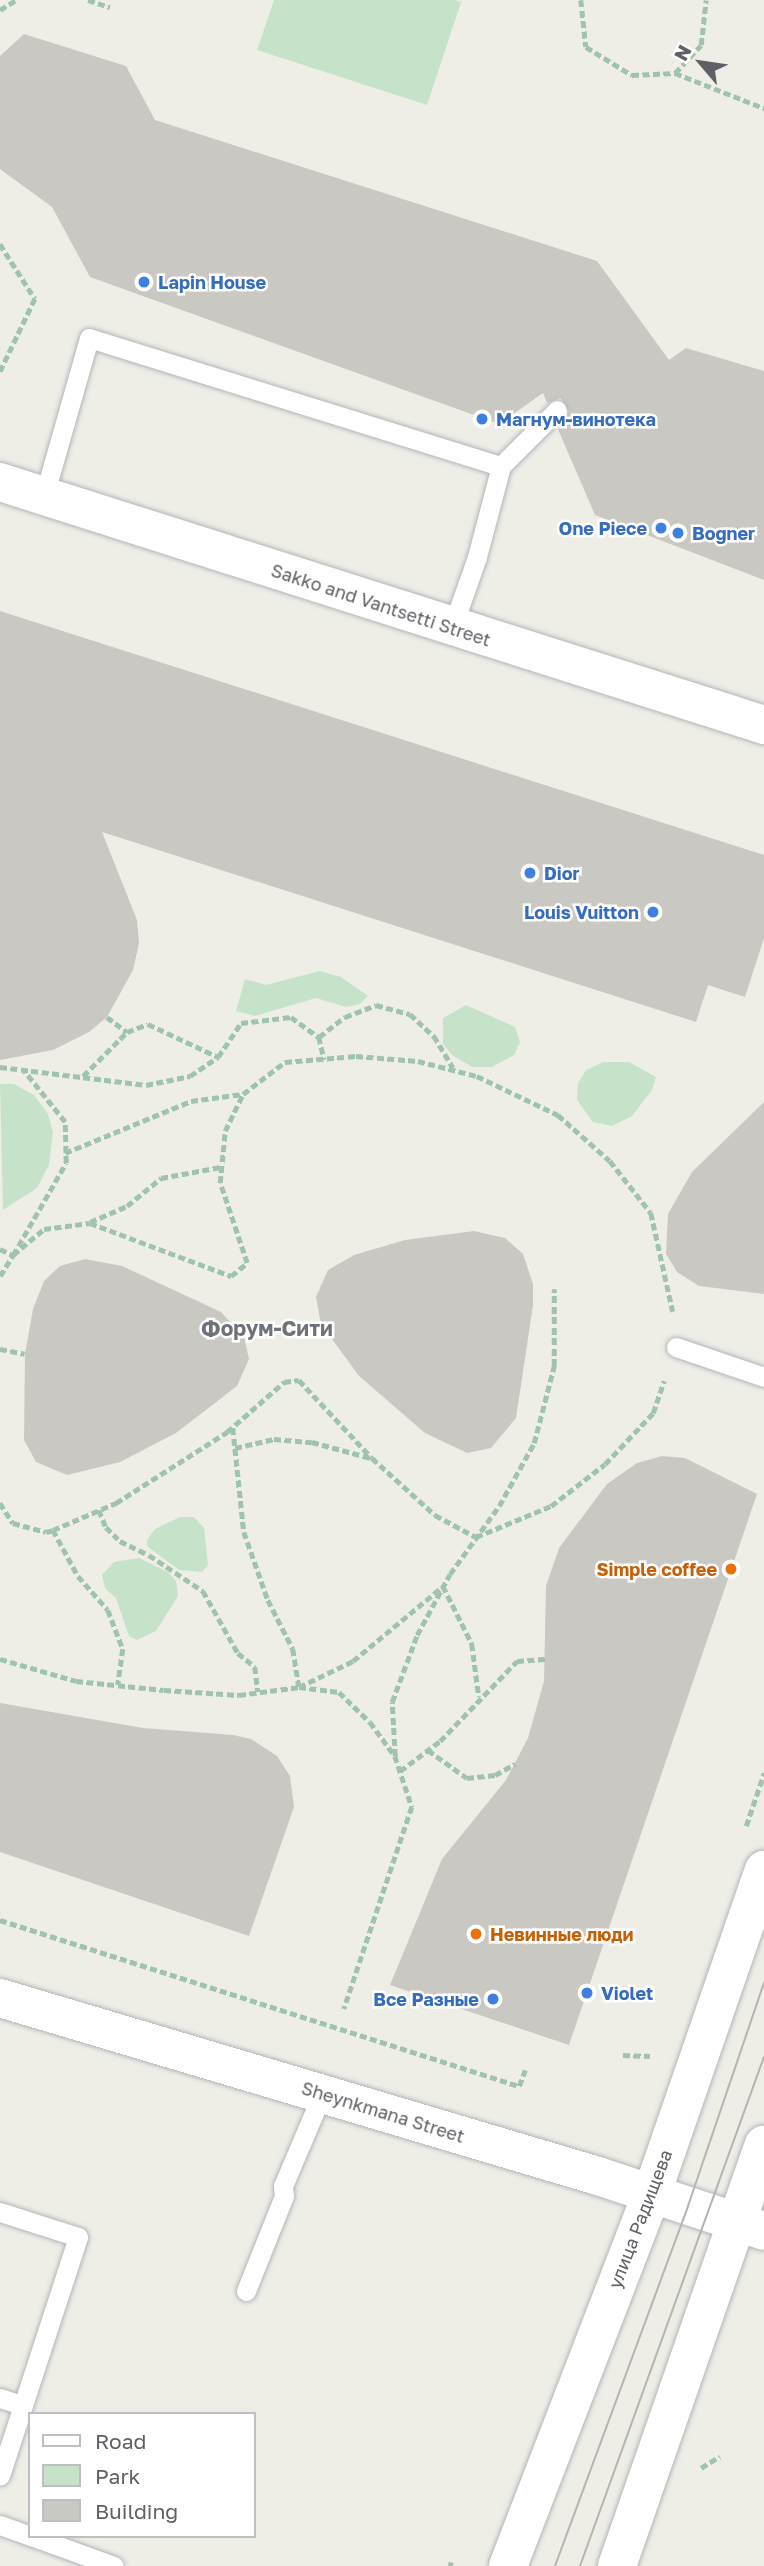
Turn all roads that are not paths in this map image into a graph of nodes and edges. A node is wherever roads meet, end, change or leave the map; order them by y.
1 (557, 410) dead end
2 (501, 466) junction
3 (0, 482) edge
4 (44, 496) junction
5 (452, 628) junction
6 (764, 725) edge
7 (676, 1347) road end
8 (764, 1377) edge
9 (764, 1870) edge
10 (0, 1998) edge
11 (322, 2094) junction
12 (764, 2145) edge
13 (652, 2193) junction
14 (0, 2212) edge
15 (751, 2226) edge
16 (246, 2291) dead end
17 (0, 2398) edge
18 (20, 2405) junction
19 (0, 2476) edge
20 (0, 2525) edge
21 (28, 2535) edge
22 (37, 2538) edge
23 (114, 2566) edge
24 (508, 2566) edge
25 (617, 2566) edge

1 - 2 lane
2 - 4 lane
2 - 5 lane
3 - 4 street, Sakko and Vantsetti Street
4 - 5 street, Sakko and Vantsetti Street
5 - 6 street, Sakko and Vantsetti Street
7 - 8 lane
9 - 13 street, улица Радищева
10 - 11 street, Sheynkmana Street
11 - 13 street, Sheynkmana Street
11 - 16 lane
12 - 15 street
13 - 15 street, Sheynkmana Street
13 - 24 street, улица Радищева
14 - 18 lane
15 - 25 street
17 - 18 lane
18 - 19 lane
20 - 21 lane
22 - 23 lane

